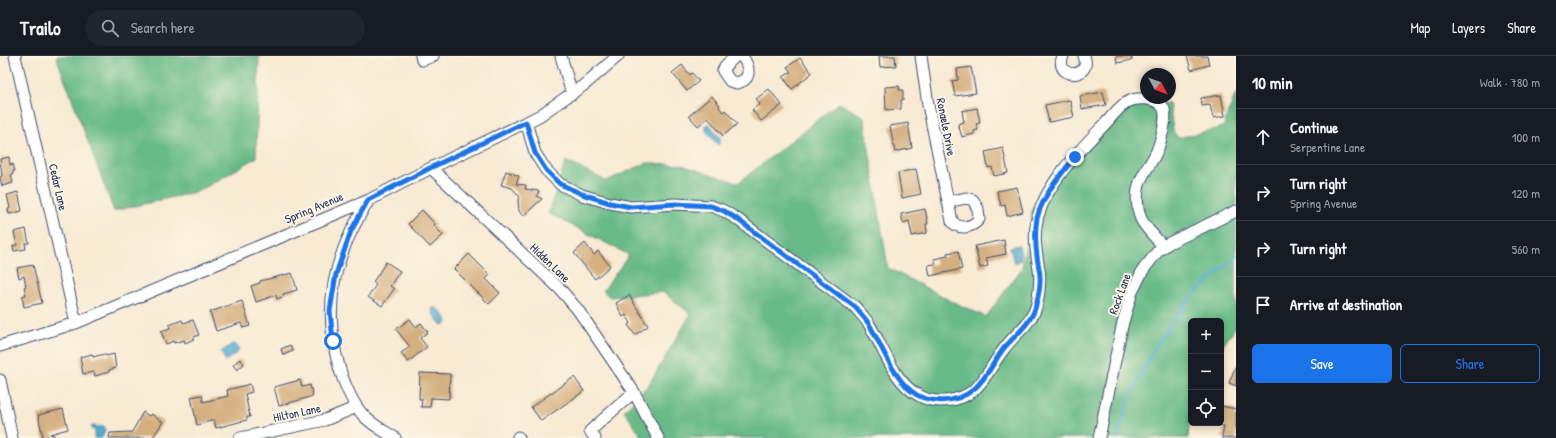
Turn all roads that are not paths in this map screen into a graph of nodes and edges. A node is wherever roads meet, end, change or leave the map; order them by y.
1 (16, 56) edge
2 (421, 56) edge
3 (432, 56) edge
4 (560, 56) edge
5 (618, 56) edge
6 (736, 56) edge
7 (742, 56) edge
8 (922, 56) edge
9 (1063, 56) edge
10 (1084, 56) edge
11 (572, 94) junction
12 (526, 122) junction
13 (430, 168) junction
14 (368, 200) junction
15 (948, 202) dead end
16 (1236, 211) edge
17 (1164, 246) junction
18 (76, 323) junction
19 (0, 346) edge
20 (0, 380) edge
21 (634, 392) junction
22 (357, 407) junction
23 (12, 438) edge
24 (240, 438) edge
25 (396, 438) edge
26 (595, 438) edge
27 (658, 438) edge
28 (1099, 438) edge

1 - 18 street, Cedar Lane
2 - 3 street
4 - 11 street
5 - 11 street, Spring Avenue
6 - 7 street
8 - 15 street, Ronaele Drive
9 - 10 street
11 - 12 street, Spring Avenue
12 - 13 street, Spring Avenue
12 - 17 street
13 - 14 street, Spring Avenue
13 - 21 street, Hidden Lane
14 - 18 street, Spring Avenue
14 - 22 street
16 - 17 street, Rock Lane
17 - 28 street, Rock Lane
18 - 19 street, Spring Avenue
20 - 23 street
21 - 26 street
21 - 27 street, Hidden Lane
22 - 24 street, Hilton Lane
22 - 25 street

